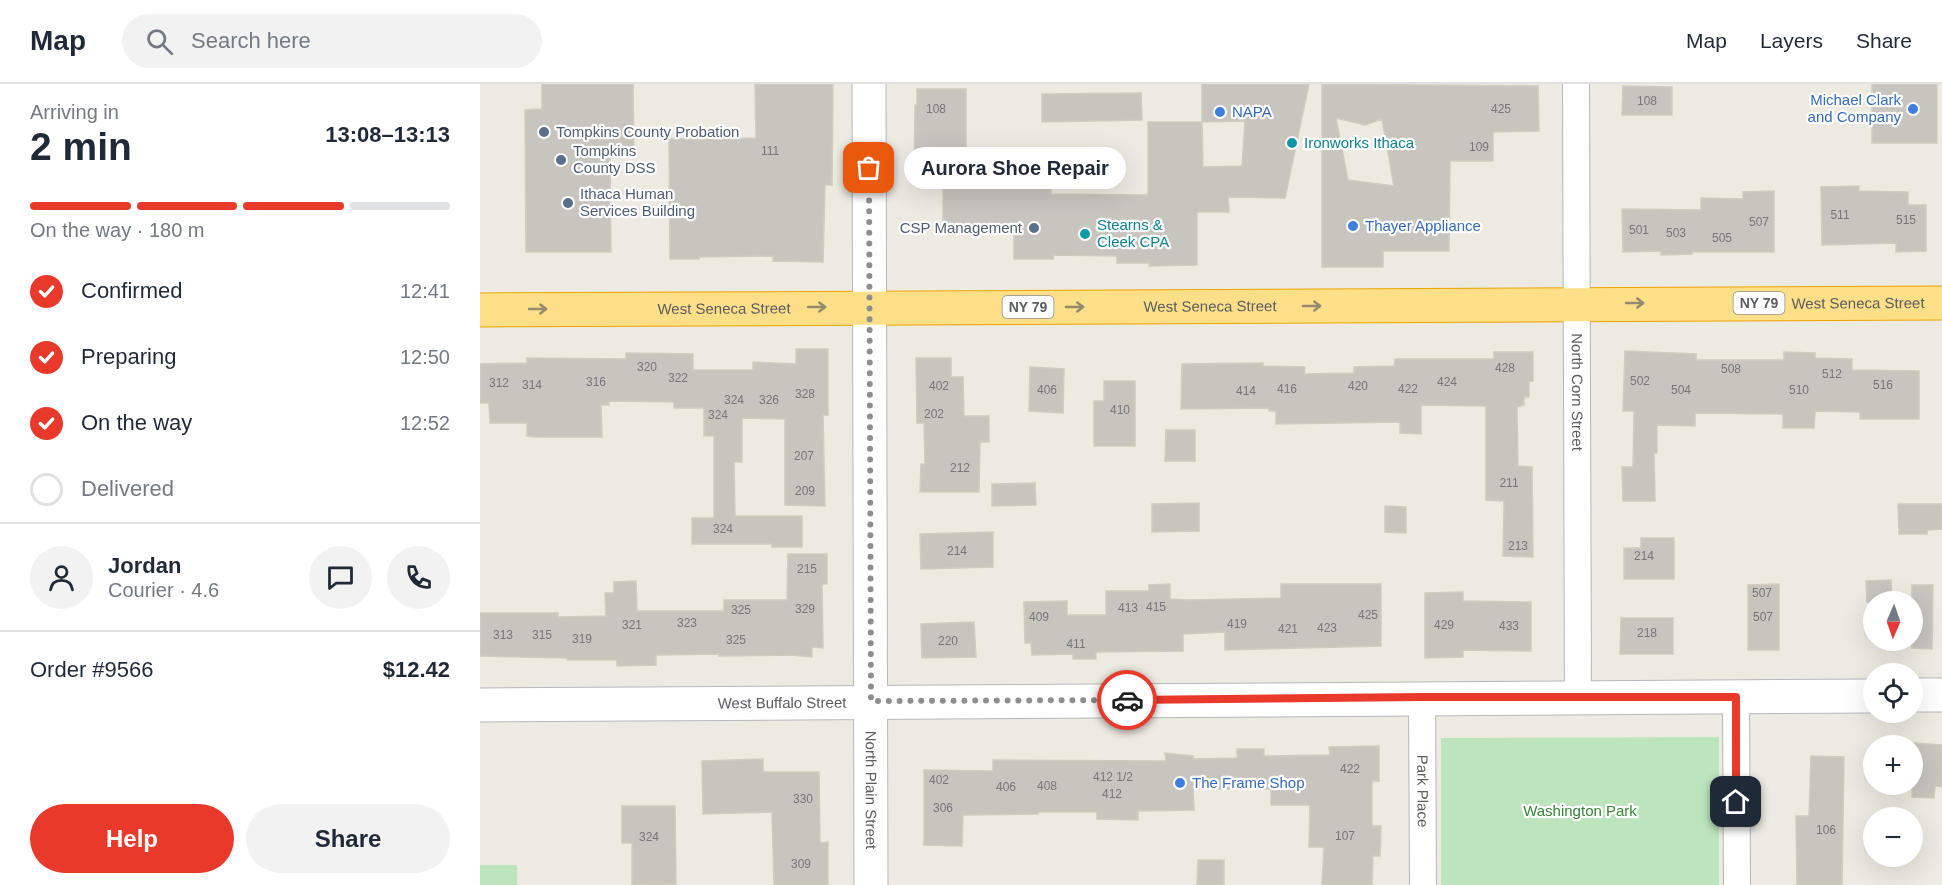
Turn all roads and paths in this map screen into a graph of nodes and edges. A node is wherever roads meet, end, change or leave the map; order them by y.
1 (869, 84) edge
2 (1576, 84) edge
3 (1942, 303) edge
4 (1577, 304) junction
5 (870, 307) junction
6 (480, 310) edge
7 (1923, 695) edge
8 (1942, 695) edge
9 (1863, 696) edge
10 (1422, 697) junction
11 (1736, 697) junction
12 (1578, 698) junction
13 (871, 701) junction
14 (480, 705) edge
15 (872, 885) edge
16 (1423, 885) edge
17 (1737, 885) edge

1 - 5 street, North Plain Street
2 - 4 street, North Corn Street
4 -> 3 highway, West Seneca Street / NY 79
5 -> 4 highway, West Seneca Street / NY 79
4 - 12 street, North Corn Street
6 -> 5 highway, West Seneca Street / NY 79
5 - 13 street, North Plain Street
7 - 8 street
9 - 11 street, West Buffalo Street
10 - 12 street, West Buffalo Street
10 - 13 street, West Buffalo Street
10 - 16 street, Park Place
11 - 12 street, West Buffalo Street
11 - 17 street
13 - 14 street, West Buffalo Street
13 - 15 street, North Plain Street

